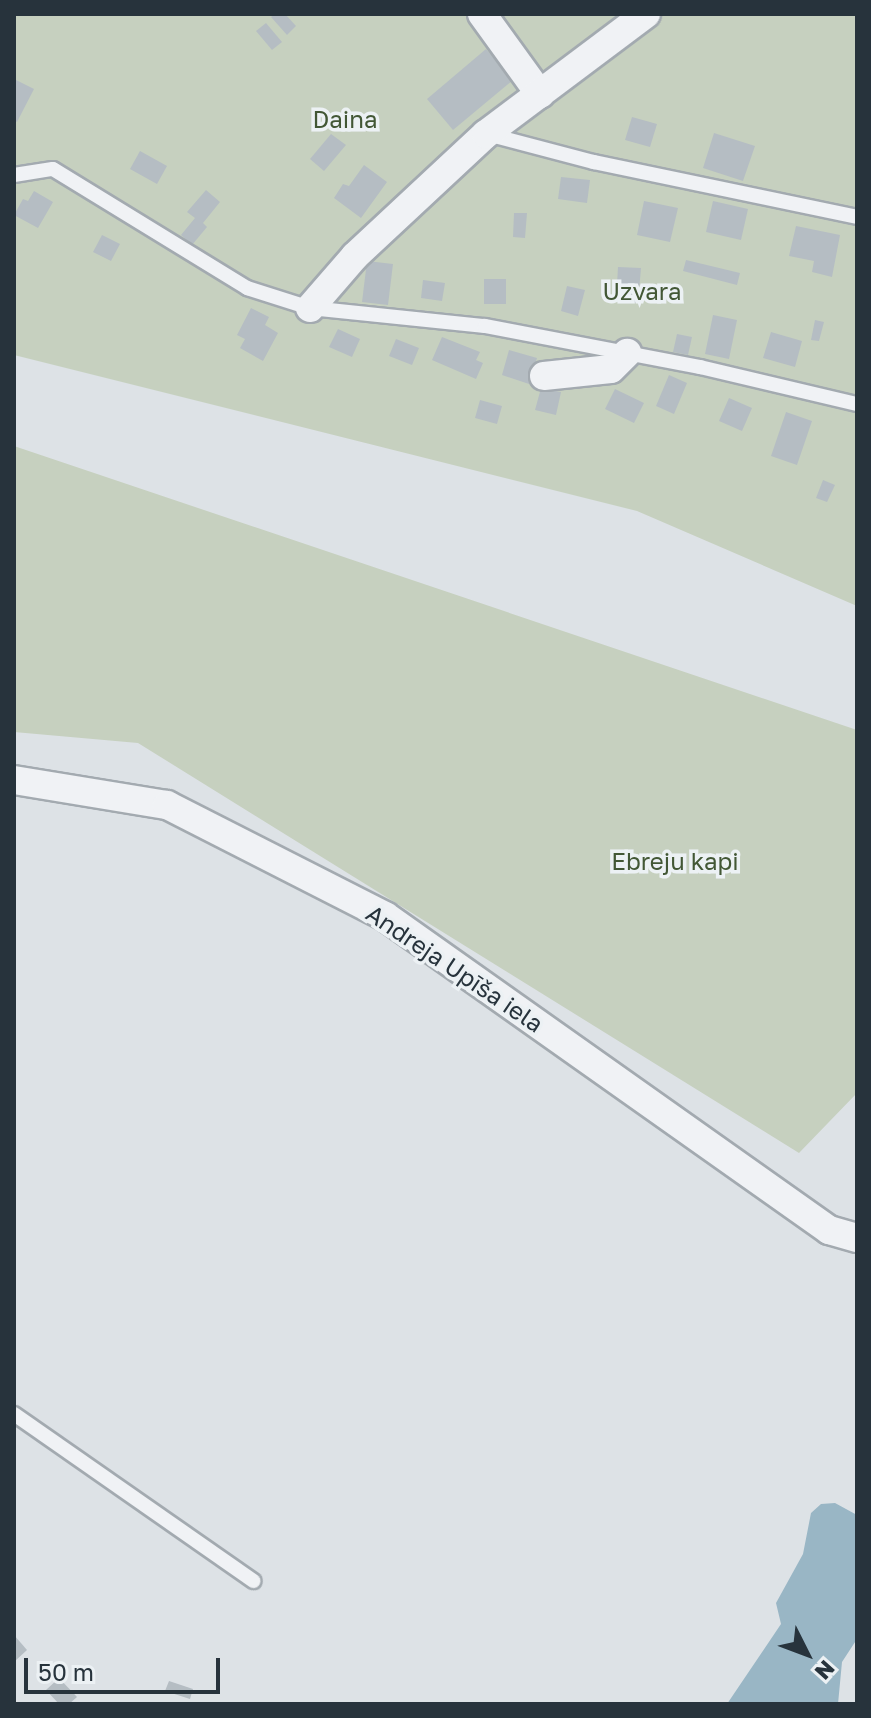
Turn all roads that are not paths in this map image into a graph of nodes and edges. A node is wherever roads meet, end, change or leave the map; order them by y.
1 (482, 14) edge
2 (646, 14) edge
3 (540, 94) junction
4 (486, 134) junction
5 (14, 175) edge
6 (857, 217) edge
7 (310, 308) junction
8 (627, 353) junction
9 (544, 376) dead end
10 (857, 404) edge
11 (14, 780) edge
12 (857, 1238) edge
13 (14, 1414) edge
14 (253, 1581) dead end

1 - 3 street
2 - 3 street
3 - 4 street
4 - 6 lane
4 - 7 street
5 - 7 lane
7 - 8 lane
8 - 9 street
8 - 10 lane
11 - 12 street, Andreja Upīša iela
13 - 14 lane

